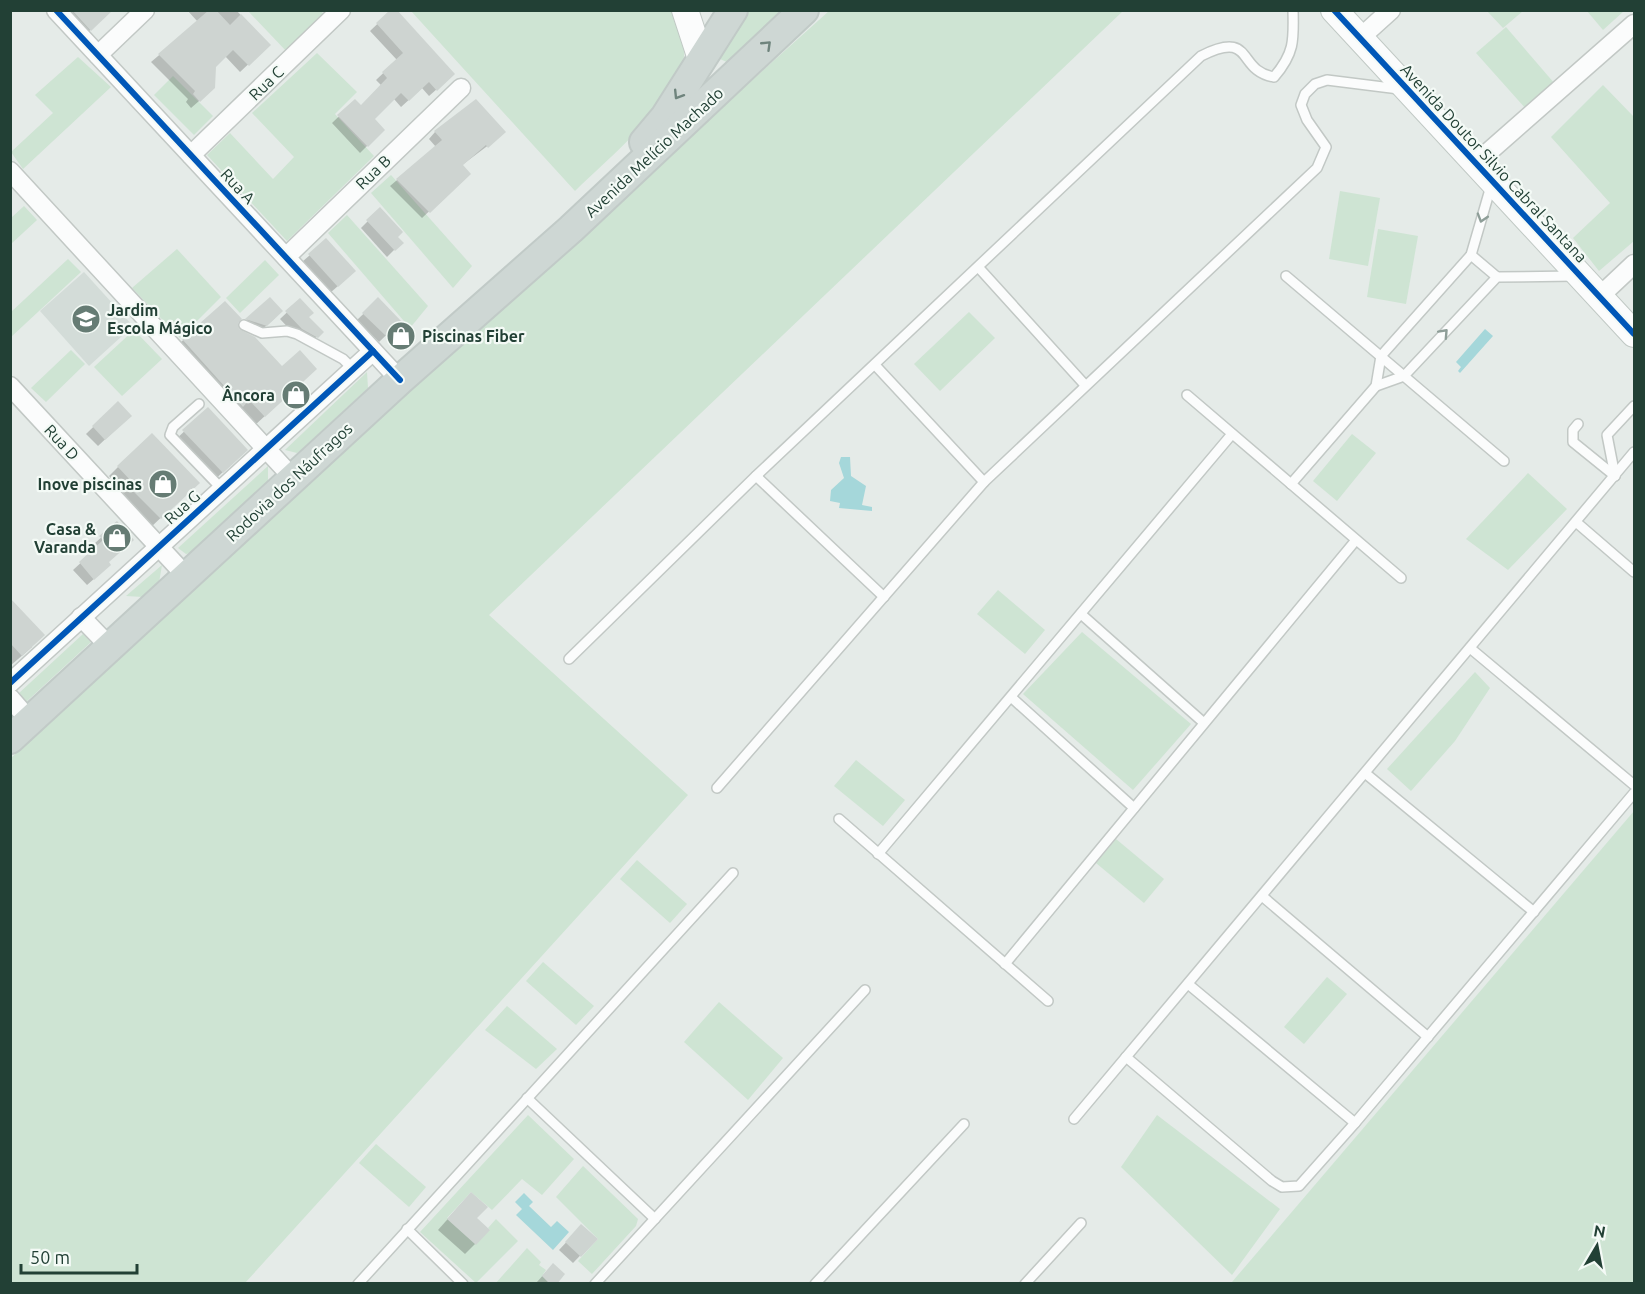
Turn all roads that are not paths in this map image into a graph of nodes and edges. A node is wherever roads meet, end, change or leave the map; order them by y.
1 (56, 10) edge
2 (145, 10) edge
3 (341, 10) edge
4 (686, 10) edge
5 (734, 10) edge
6 (804, 10) edge
7 (1293, 10) edge
8 (1334, 10) edge
9 (1391, 10) edge
10 (1635, 24) edge
11 (1360, 38) junction
12 (98, 55) junction
13 (701, 59) junction
14 (735, 76) junction
15 (461, 88) dead end
16 (1408, 90) junction
17 (191, 155) junction
18 (10, 171) edge
19 (1484, 172) junction
20 (571, 229) junction
21 (1471, 255) junction
22 (286, 257) junction
23 (1635, 264) edge
24 (978, 268) junction
25 (1286, 276) dead end
26 (1580, 276) junction
27 (1497, 277) junction
28 (1600, 296) junction
29 (244, 325) dead end
30 (1635, 334) edge
31 (373, 351) junction
32 (1381, 356) junction
33 (875, 365) junction
34 (353, 369) junction
35 (1404, 376) junction
36 (400, 380) junction
37 (1085, 385) junction
38 (10, 386) edge
39 (1376, 386) junction
40 (1187, 395) dead end
41 (199, 404) dead end
42 (1635, 406) edge
43 (1578, 424) dead end
44 (1232, 434) junction
45 (266, 449) junction
46 (1635, 452) edge
47 (1504, 461) dead end
48 (756, 476) junction
49 (1615, 476) junction
50 (293, 478) junction
51 (984, 482) junction
52 (1291, 484) junction
53 (222, 489) junction
54 (1576, 522) junction
55 (1356, 540) junction
56 (159, 547) junction
57 (1635, 572) edge
58 (187, 577) junction
59 (1401, 578) dead end
60 (884, 597) junction
61 (1080, 614) junction
62 (81, 617) junction
63 (110, 647) junction
64 (1470, 648) junction
65 (569, 659) dead end
66 (10, 683) edge
67 (1011, 697) junction
68 (10, 698) edge
69 (1204, 723) junction
70 (20, 730) edge
71 (1365, 773) junction
72 (1635, 785) edge
73 (717, 788) dead end
74 (1635, 793) edge
75 (1134, 808) junction
76 (838, 819) dead end
77 (878, 854) junction
78 (733, 873) dead end
79 (1262, 896) junction
80 (1534, 912) junction
81 (1005, 964) junction
82 (1188, 984) junction
83 (865, 990) dead end
84 (1048, 1001) dead end
85 (1428, 1037) junction
86 (1126, 1057) junction
87 (527, 1098) junction
88 (1074, 1119) dead end
89 (1355, 1123) junction
90 (964, 1124) dead end
91 (655, 1219) junction
92 (1081, 1222) dead end
93 (407, 1229) junction
94 (358, 1284) edge
95 (463, 1284) edge
96 (596, 1284) edge
97 (816, 1284) edge
98 (1025, 1284) edge

1 - 12 street, Rua A
2 - 12 street
3 - 17 street, Rua C
4 - 13 street
5 - 13 main road, Avenida Melício Machado
14 -> 6 main road, Avenida Melício Machado
7 - 24 lane
8 - 11 street, Avenida Doutor Silvio Cabral Santana
9 - 11 street
10 - 19 street
11 - 16 street, Avenida Doutor Silvio Cabral Santana
12 - 17 street, Rua A
13 - 14 main road
13 -> 20 main road, Avenida Melício Machado
14 - 20 main road, Avenida Melício Machado
15 - 22 street, Rua B
16 - 19 street, Avenida Doutor Silvio Cabral Santana
16 - 37 lane
17 - 22 street, Rua A
18 - 45 street
19 -> 21 lane
19 - 26 street, Avenida Doutor Silvio Cabral Santana
20 - 36 main road, Rodovia dos Náufragos
21 - 27 lane
21 - 32 lane
22 - 31 street, Rua A
23 - 28 street
24 - 33 lane
24 - 37 lane
25 - 32 lane
26 - 27 lane
26 - 28 street, Avenida Doutor Silvio Cabral Santana
35 -> 27 lane
28 - 30 street, Avenida Doutor Silvio Cabral Santana
29 - 34 lane
31 - 34 street, Rua G
31 - 36 street, Rua A
32 - 35 lane
32 - 39 lane
33 - 48 lane
33 - 51 lane
34 - 45 street, Rua G
35 - 39 lane
35 - 47 lane
36 - 50 main road, Rodovia dos Náufragos
37 - 51 lane
38 - 56 street, Rua D
39 - 52 lane
40 - 44 lane
41 - 53 lane
42 - 49 lane
43 - 49 lane
44 - 52 lane
44 - 61 lane
45 - 50 street
45 - 53 street, Rua G
46 - 49 lane
48 - 60 lane
48 - 65 lane
49 - 54 lane
50 - 58 main road, Rodovia dos Náufragos
51 - 60 lane
52 - 55 lane
53 - 56 street, Rua G
54 - 57 lane
54 - 64 lane
55 - 59 lane
55 - 69 lane
56 - 58 street, Rua D
56 - 62 street, Rua G
58 - 63 main road, Rodovia dos Náufragos
60 - 73 lane
61 - 67 lane
61 - 69 lane
62 - 63 street
62 - 66 street, Rua G
63 - 70 main road, Rodovia dos Náufragos
64 - 71 lane
64 - 72 lane
67 - 75 lane
67 - 77 lane
68 - 70 street
69 - 75 lane
71 - 79 lane
71 - 80 lane
74 - 80 lane
75 - 81 lane
76 - 77 lane
77 - 81 lane
78 - 87 lane
79 - 82 lane
79 - 85 lane
80 - 85 lane
81 - 84 lane
82 - 86 lane
82 - 89 lane
83 - 91 lane
85 - 89 lane
86 - 88 lane
86 - 89 lane
87 - 91 lane
87 - 93 lane
90 - 97 lane
91 - 96 lane
92 - 98 lane
93 - 94 lane
93 - 95 lane

